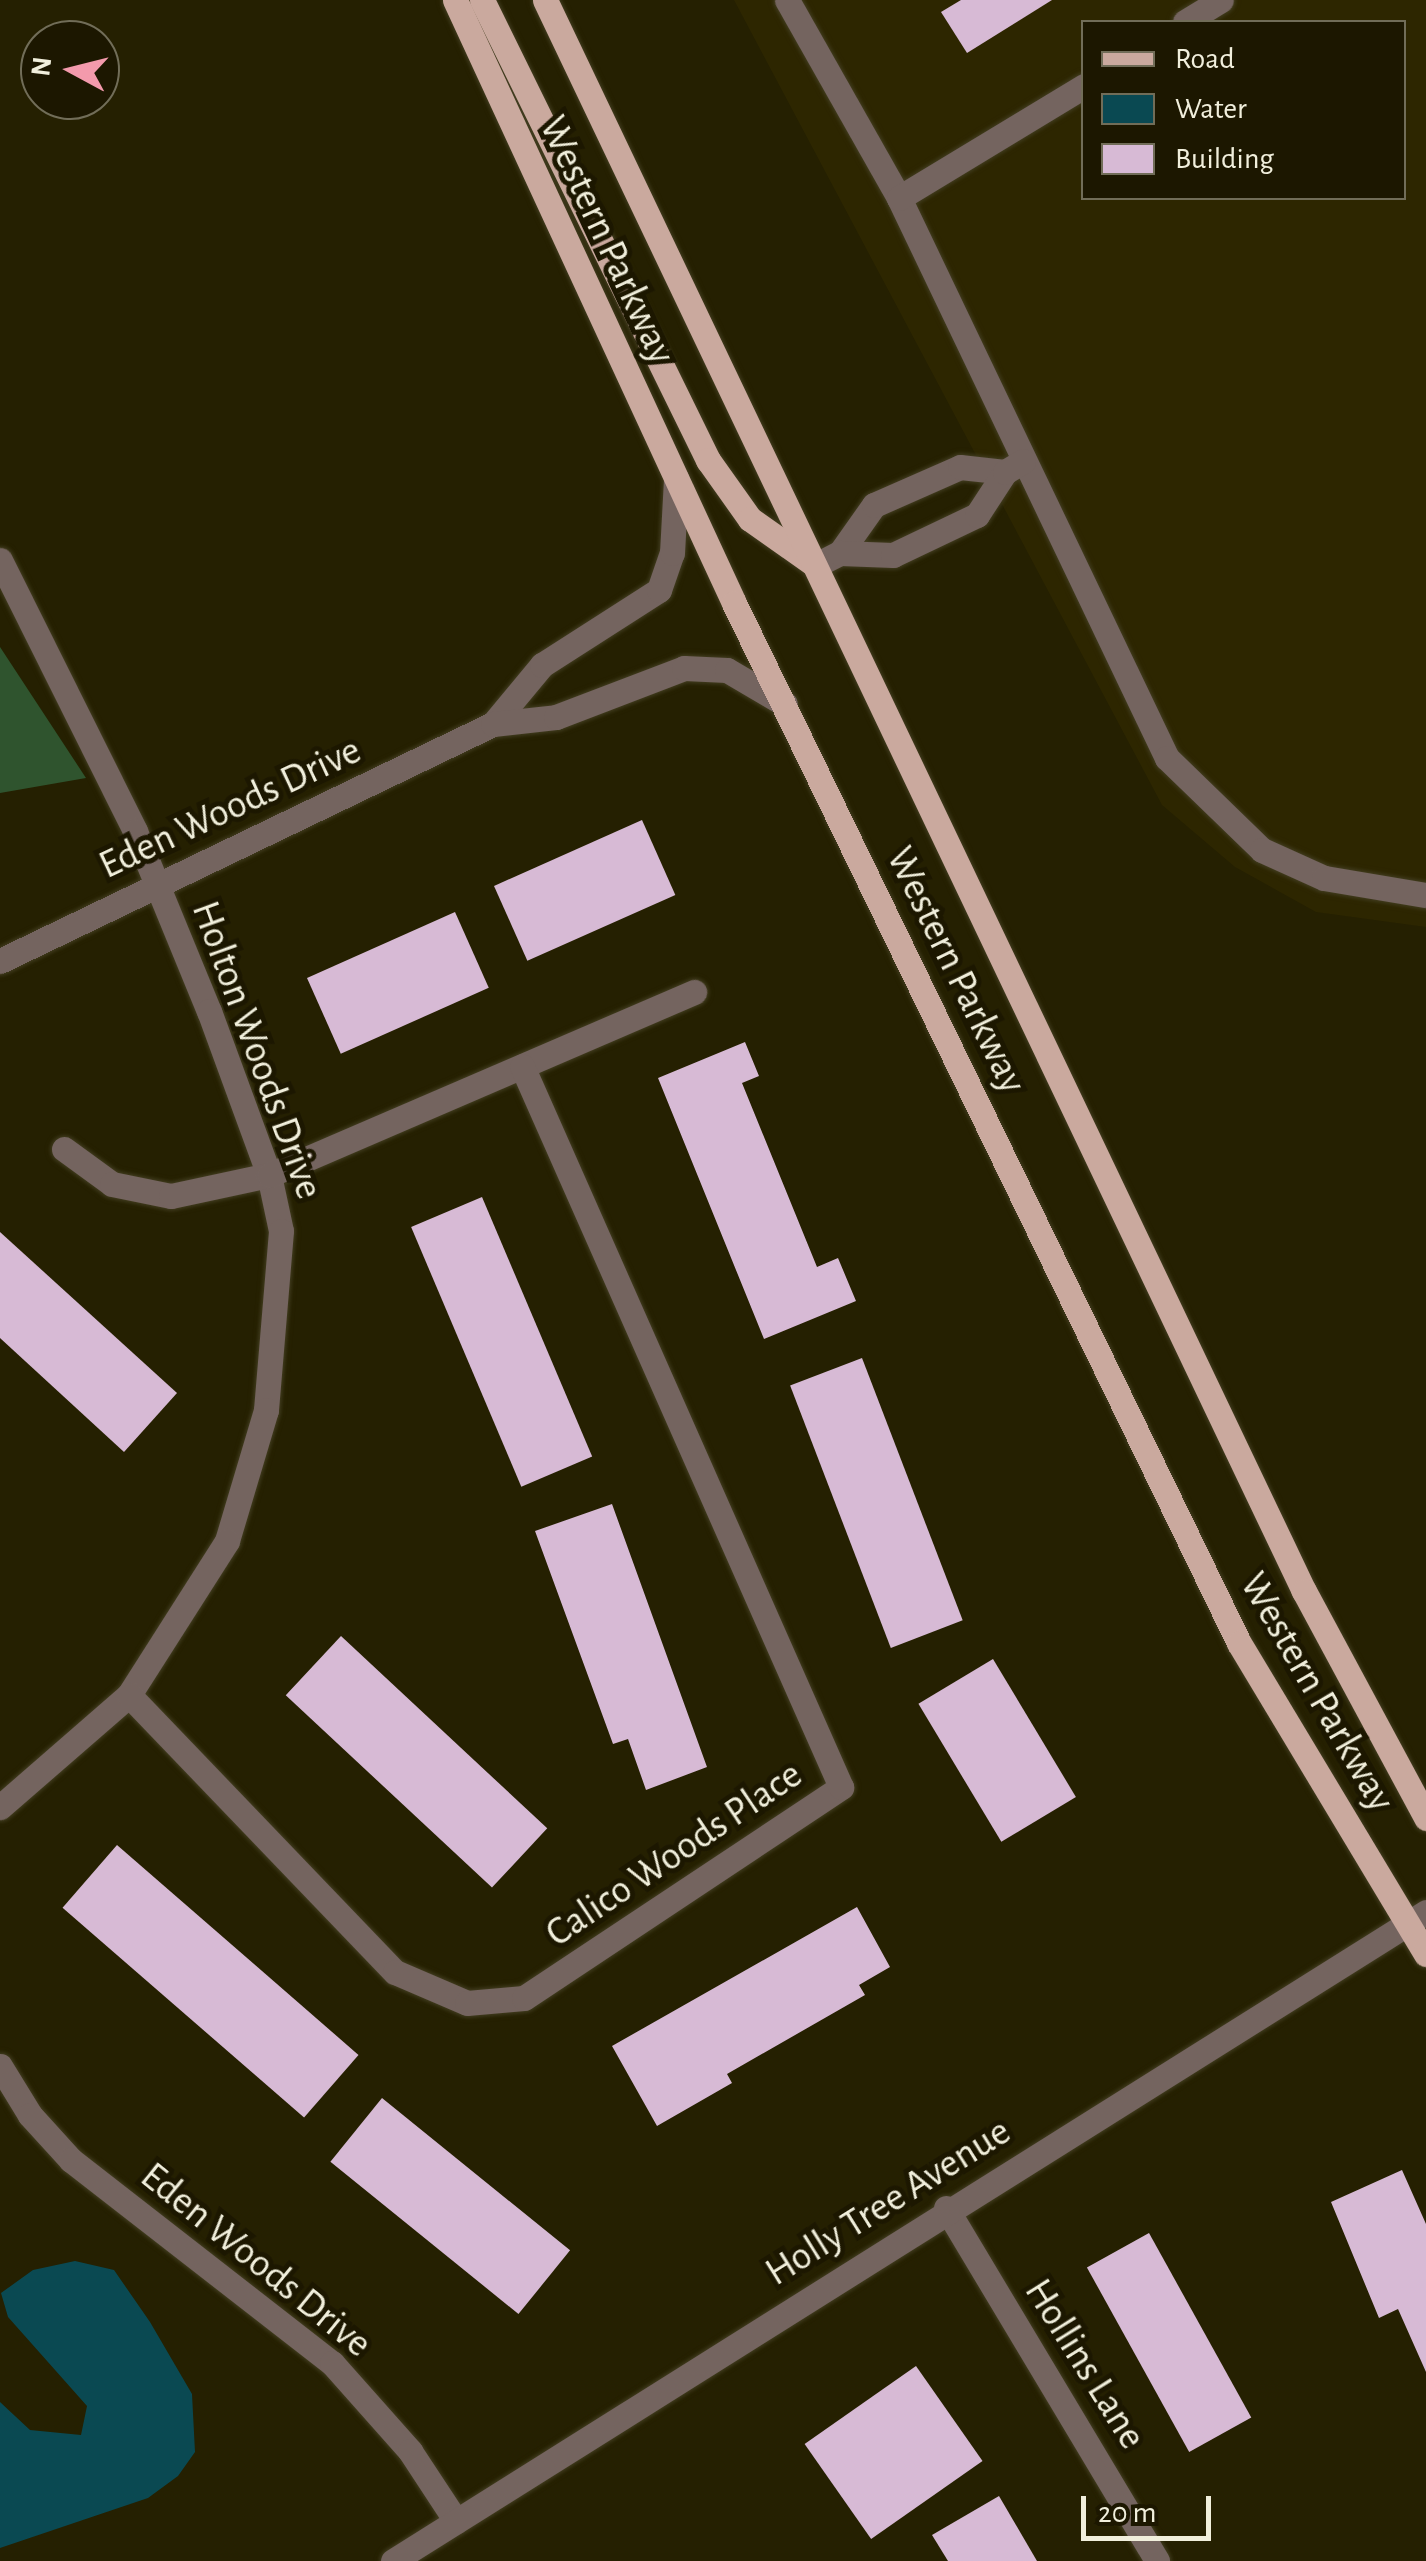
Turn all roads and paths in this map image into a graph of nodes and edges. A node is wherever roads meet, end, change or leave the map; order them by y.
1 (455, 0) edge
2 (482, 0) edge
3 (544, 0) edge
4 (786, 0) edge
5 (1220, 0) edge
6 (1187, 20) edge
7 (1081, 88) edge
8 (898, 198) junction
9 (1014, 467) junction
10 (676, 478) junction
11 (840, 554) junction
12 (0, 560) edge
13 (816, 565) junction
14 (786, 704) junction
15 (493, 724) junction
16 (156, 883) junction
17 (1426, 895) edge
18 (0, 961) edge
19 (694, 992) dead end
20 (522, 1066) junction
21 (64, 1148) dead end
22 (268, 1175) junction
23 (130, 1695) junction
24 (0, 1807) edge
25 (1426, 1818) edge
26 (1418, 1918) edge
27 (1426, 1954) edge
28 (0, 2066) edge
29 (946, 2208) junction
30 (456, 2521) junction
31 (393, 2561) edge
32 (1158, 2561) edge

1 - 10 main road, Western Parkway
2 - 13 main road
3 - 13 main road, Western Parkway
4 - 8 street
5 - 6 street
7 - 8 street
8 - 9 street
9 - 11 street
9 - 11 street
9 - 17 street
10 - 14 main road, Western Parkway
10 - 15 street, Eden Woods Drive
11 - 13 street
12 - 16 street, Holton Woods Drive
13 - 25 main road, Western Parkway
14 - 15 street, Eden Woods Drive
14 - 26 main road, Western Parkway
15 - 16 street, Eden Woods Drive
16 - 18 street, Eden Woods Drive
16 - 22 street, Holton Woods Drive
19 - 20 street
20 - 22 street
20 - 23 street, Calico Woods Place
21 - 22 street
22 - 23 street, Holton Woods Drive
23 - 24 street, Holton Woods Drive
26 - 27 main road, Western Parkway
26 - 29 street, Holly Tree Avenue
28 - 30 street, Eden Woods Drive
29 - 30 street, Holly Tree Avenue
29 - 32 street, Hollins Lane
30 - 31 street, Holly Tree Avenue

